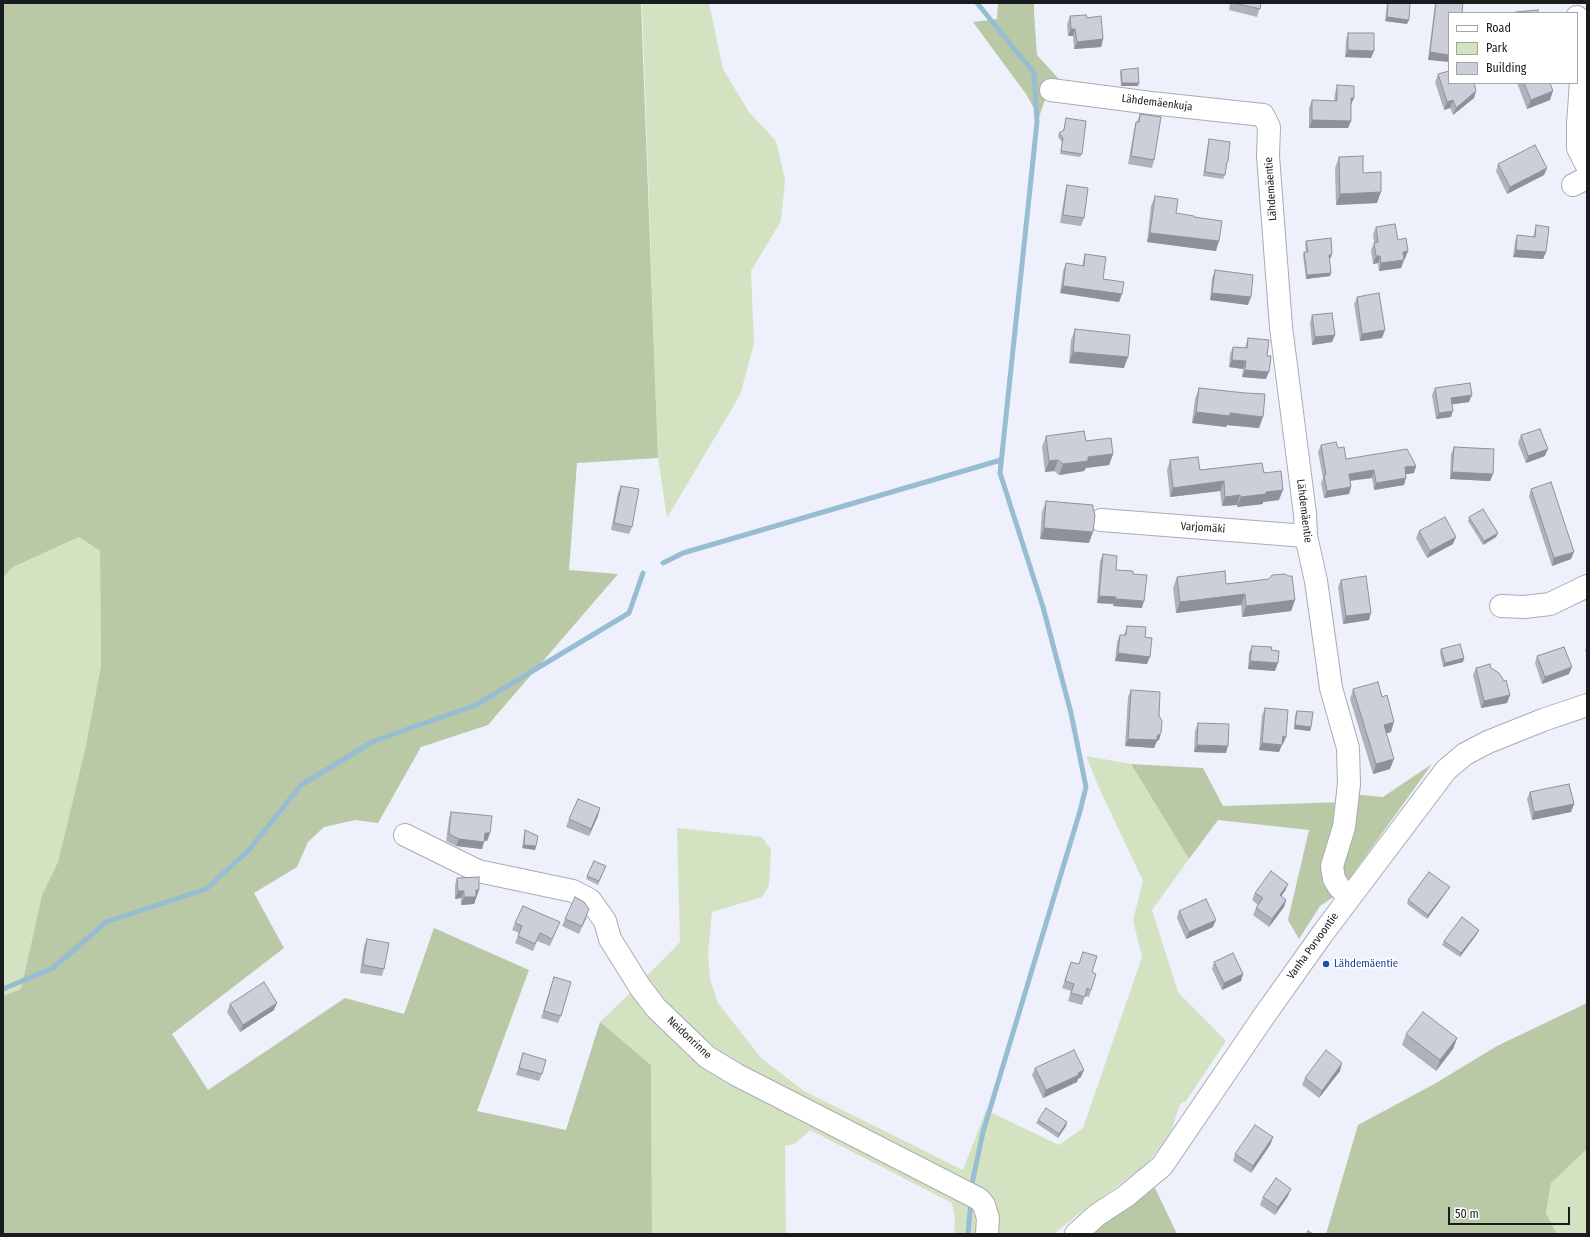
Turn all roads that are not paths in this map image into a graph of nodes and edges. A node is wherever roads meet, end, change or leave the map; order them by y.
1 (1564, 3) edge
2 (1572, 12) edge
3 (1578, 20) edge
4 (1051, 90) dead end
5 (1263, 115) joint
6 (1587, 166) edge
7 (1100, 520) dead end
8 (1306, 536) junction
9 (1587, 586) edge
10 (1501, 606) dead end
11 (1587, 705) edge
12 (405, 835) dead end
13 (1349, 897) junction
14 (987, 1234) edge
15 (1076, 1234) edge

1 - 2 street
3 - 6 street
4 - 5 street, Lähdemäenkuja
5 - 8 street, Lähdemäentie
7 - 8 street, Varjomäki
8 - 13 street, Lähdemäentie
9 - 10 street
11 - 13 street, Vanha Porvoontie
12 - 14 street, Neidonrinne
13 - 15 street, Vanha Porvoontie

